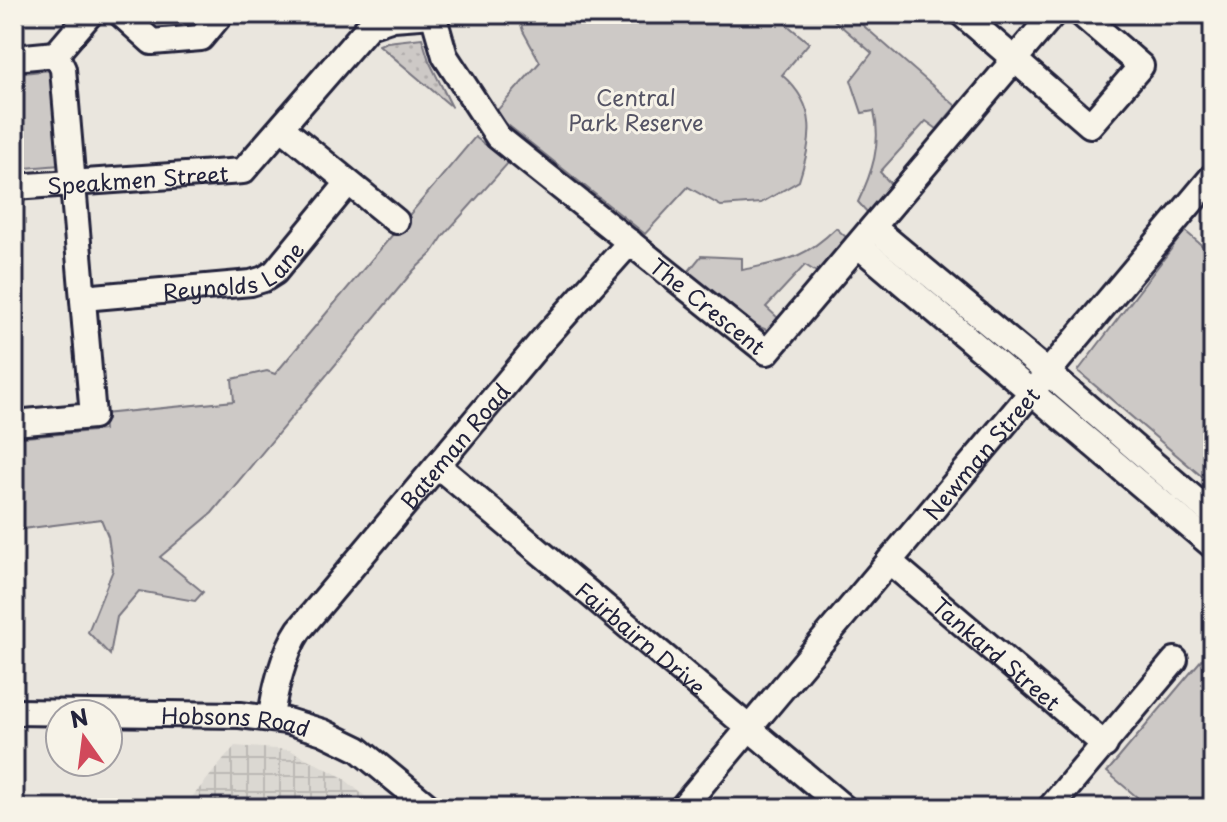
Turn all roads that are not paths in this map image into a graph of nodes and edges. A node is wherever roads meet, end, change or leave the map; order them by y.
1 (90, 14) edge
2 (121, 14) edge
3 (221, 14) edge
4 (962, 14) edge
5 (1053, 14) edge
6 (1081, 14) edge
7 (433, 15) edge
8 (56, 54) junction
9 (14, 58) edge
10 (1015, 61) junction
11 (282, 128) junction
12 (1213, 176) edge
13 (73, 182) junction
14 (348, 183) junction
15 (14, 187) edge
16 (396, 221) dead end
17 (867, 237) junction
18 (630, 242) junction
19 (83, 298) junction
20 (1047, 372) junction
21 (1030, 392) junction
22 (14, 423) edge
23 (438, 466) junction
24 (1213, 515) edge
25 (1213, 546) edge
26 (889, 561) junction
27 (1175, 660) dead end
28 (14, 712) edge
29 (279, 719) junction
30 (748, 728) junction
31 (1105, 745) junction
32 (430, 808) edge
33 (682, 808) edge
34 (844, 808) edge
35 (1050, 808) edge

1 - 8 street
2 - 3 street
4 - 10 street
5 - 10 street, The Crescent
6 - 10 street
7 - 11 street, Speakmen Street
7 - 18 street, The Crescent
8 - 9 street
8 - 13 street
10 - 17 street, The Crescent
11 - 13 street, Speakmen Street
11 - 14 street
12 - 20 street, Newman Street
13 - 15 street, Speakmen Street
13 - 19 street
14 - 16 street
14 - 19 street, Reynolds Lane
17 - 18 street, The Crescent
17 - 20 street
17 - 21 street
18 - 23 street, Bateman Road
19 - 22 street
20 - 21 street, Newman Street
20 - 24 street
21 - 25 street
21 - 26 street, Newman Street
23 - 29 street, Bateman Road
23 - 30 street, Fairbairn Drive
26 - 30 street, Newman Street
26 - 31 street, Tankard Street
27 - 31 street
28 - 29 street, Hobsons Road
29 - 32 street, Hobsons Road
30 - 33 street, Newman Street
30 - 34 street, Fairbairn Drive
31 - 35 street

